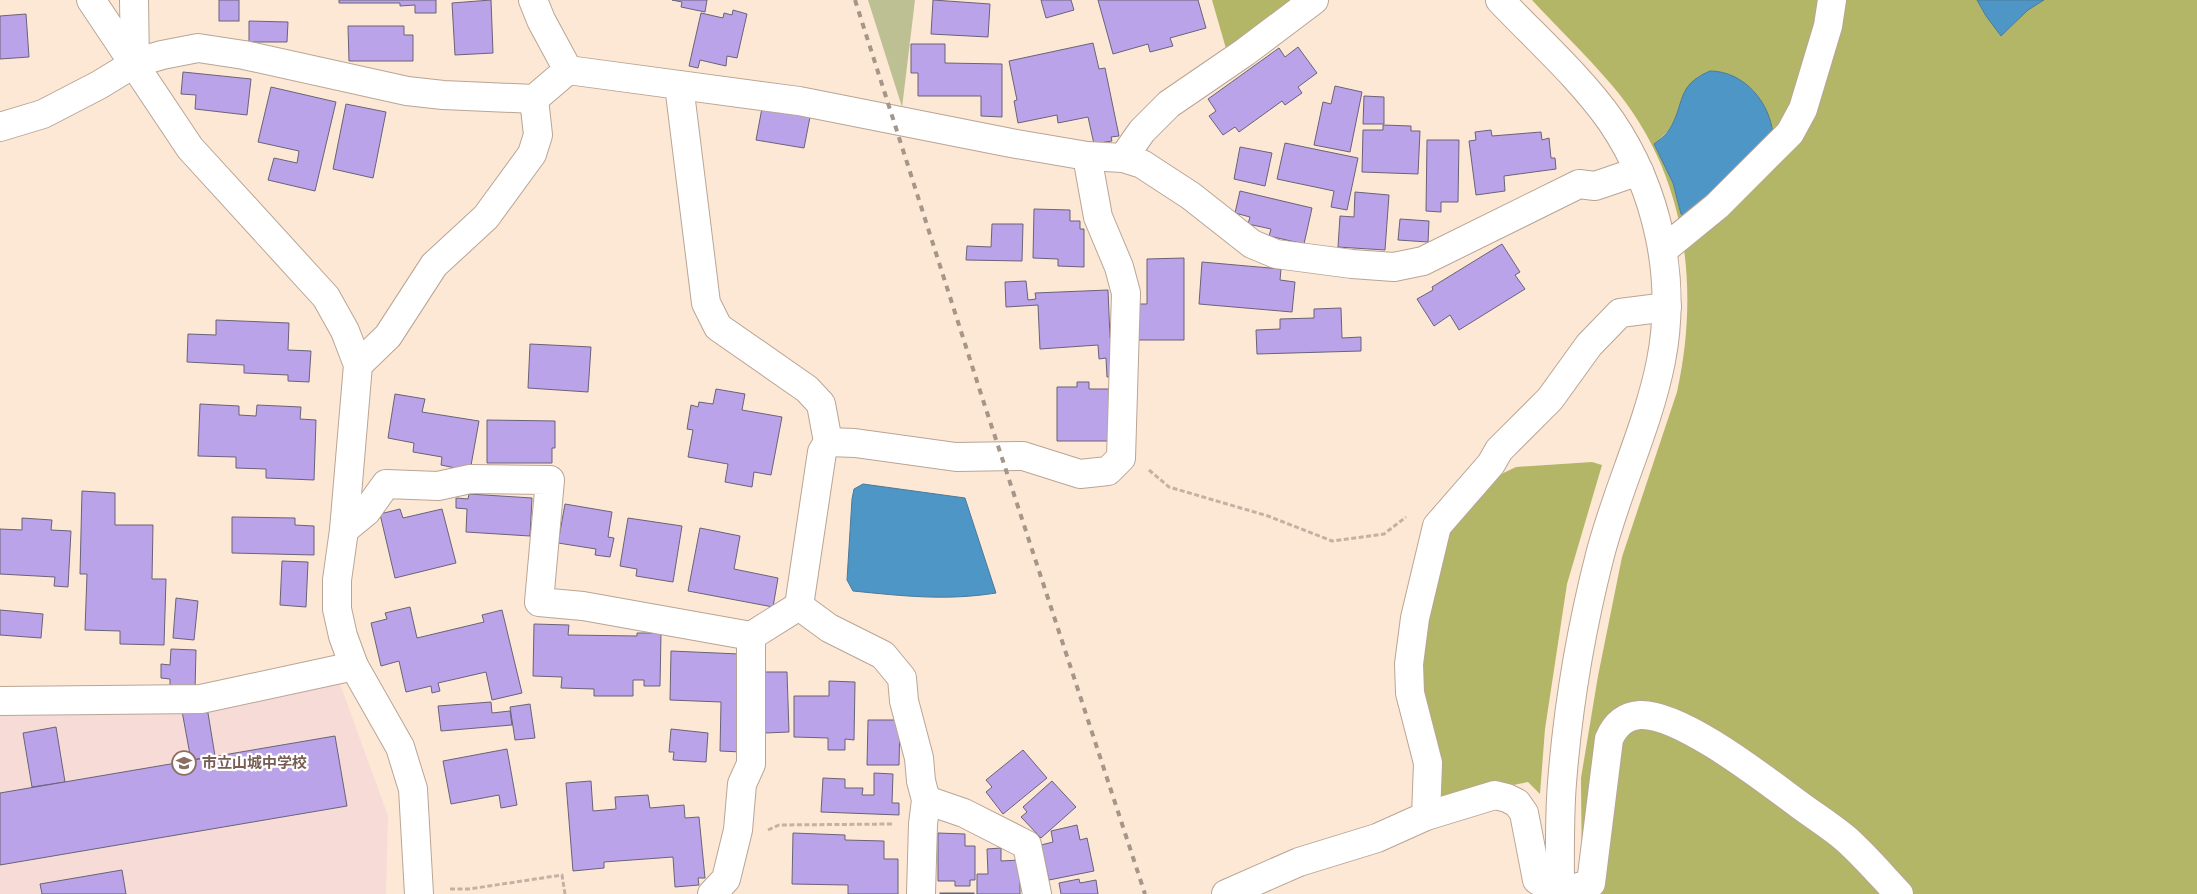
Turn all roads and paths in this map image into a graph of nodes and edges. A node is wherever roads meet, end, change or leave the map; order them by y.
1 (91, 0) edge
2 (134, 0) edge
3 (533, 0) edge
4 (1314, 0) edge
5 (1500, 0) edge
6 (1832, 0) edge
7 (135, 63) junction
8 (568, 70) junction
9 (679, 85) junction
10 (534, 99) junction
11 (0, 127) edge
12 (1087, 156) junction
13 (1124, 158) junction
14 (1639, 171) junction
15 (1662, 250) junction
16 (1667, 307) junction
17 (358, 365) junction
18 (828, 442) junction
19 (1122, 447) junction
20 (1413, 512) dead end
21 (344, 530) junction
22 (799, 606) junction
23 (751, 636) junction
24 (354, 666) junction
25 (0, 701) edge
26 (925, 812) junction
27 (1426, 816) junction
28 (738, 830) junction
29 (420, 891) edge
30 (566, 894) edge
31 (712, 894) edge
32 (921, 894) edge
33 (1036, 894) edge
34 (1226, 894) edge
35 (1560, 894) edge
36 (1899, 894) edge

1 - 7 street
2 - 7 street
3 - 8 street
4 - 13 street
5 - 14 street
6 - 15 street
7 - 10 street
7 - 11 street
7 - 17 street
8 - 9 street
8 - 10 street
9 - 12 street
9 - 18 street
10 - 17 street
12 - 13 street
12 - 19 street
13 - 14 street
14 - 15 street
15 - 16 street
16 - 27 street
16 - 35 street
17 - 21 street
18 - 19 street
18 - 22 street
19 - 20 path
21 - 23 street
21 - 24 street
22 - 23 street
22 - 26 street
23 - 28 street
24 - 25 street
24 - 29 street
26 - 28 path
26 - 32 street
26 - 33 street
27 - 34 street
27 - 35 street
28 - 31 street
29 - 30 path
35 - 36 street

